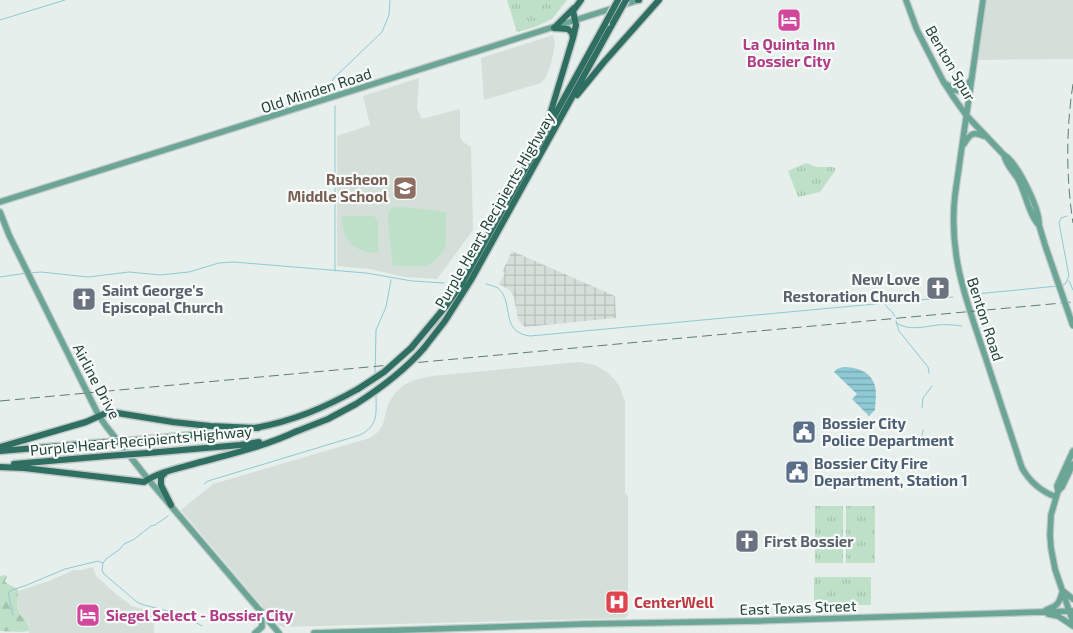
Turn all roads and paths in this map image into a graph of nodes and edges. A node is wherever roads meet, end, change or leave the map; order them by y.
1 (582, 0) edge
2 (618, 0) edge
3 (626, 0) edge
4 (639, 0) edge
5 (649, 0) edge
6 (659, 0) edge
7 (906, 0) edge
8 (983, 0) edge
9 (574, 8) junction
10 (649, 11) junction
11 (575, 20) junction
12 (554, 28) junction
13 (573, 38) junction
14 (972, 80) junction
15 (943, 81) junction
16 (567, 107) junction
17 (966, 115) junction
18 (544, 135) junction
19 (988, 138) junction
20 (962, 148) junction
21 (0, 202) edge
22 (0, 212) edge
23 (1073, 326) edge
24 (99, 416) junction
25 (258, 428) junction
26 (297, 431) junction
27 (0, 447) edge
28 (0, 451) edge
29 (1073, 451) edge
30 (1073, 464) edge
31 (0, 466) edge
32 (172, 470) junction
33 (148, 479) junction
34 (1057, 494) junction
35 (170, 505) junction
36 (1062, 591) junction
37 (1073, 598) edge
38 (261, 611) junction
39 (1071, 611) edge
40 (1036, 612) junction
41 (1073, 622) edge
42 (1073, 626) edge
43 (255, 633) edge
44 (279, 633) edge
45 (314, 633) edge

1 - 9 highway
2 - 18 highway, Purple Heart Recipients Highway, bridge
3 - 16 highway, Purple Heart Recipients Highway, bridge
4 - 11 main road, Old Minden Road
5 - 10 highway
6 - 10 highway
7 - 15 main road, Benton Spur
8 - 14 main road, Benton Road
9 - 11 highway
9 - 12 highway
10 - 16 highway
11 - 12 main road, Old Minden Road
11 - 13 highway
12 - 13 highway
12 - 21 main road, Old Minden Road
13 - 18 highway
14 - 15 main road
14 - 17 main road, Benton Road
15 - 17 main road, Benton Spur
16 - 26 highway, Purple Heart Recipients Highway, bridge
17 - 19 main road, Benton Spur
17 - 20 main road, Benton Road
18 - 25 highway, Purple Heart Recipients Highway, bridge
19 - 20 main road
19 - 23 main road, Benton Spur, bridge
20 - 34 main road, Benton Road
22 - 24 main road, Airline Drive
24 - 25 highway
24 - 27 highway
24 - 33 main road, Airline Drive
25 - 28 highway, Purple Heart Recipients Highway, bridge
26 - 31 highway, Purple Heart Recipients Highway, bridge
26 - 32 highway
29 - 34 main road
30 - 34 main road
31 - 33 highway
32 - 33 highway
32 - 35 highway
33 - 35 main road, Airline Drive
34 - 36 main road
35 - 38 main road, Airline Drive
36 - 37 main road
36 - 39 main road
36 - 40 main road
38 - 43 main road
38 - 44 main road, Airline Drive
39 - 40 main road, East Texas Street
39 - 41 main road
40 - 42 main road
40 - 45 main road, East Texas Street

